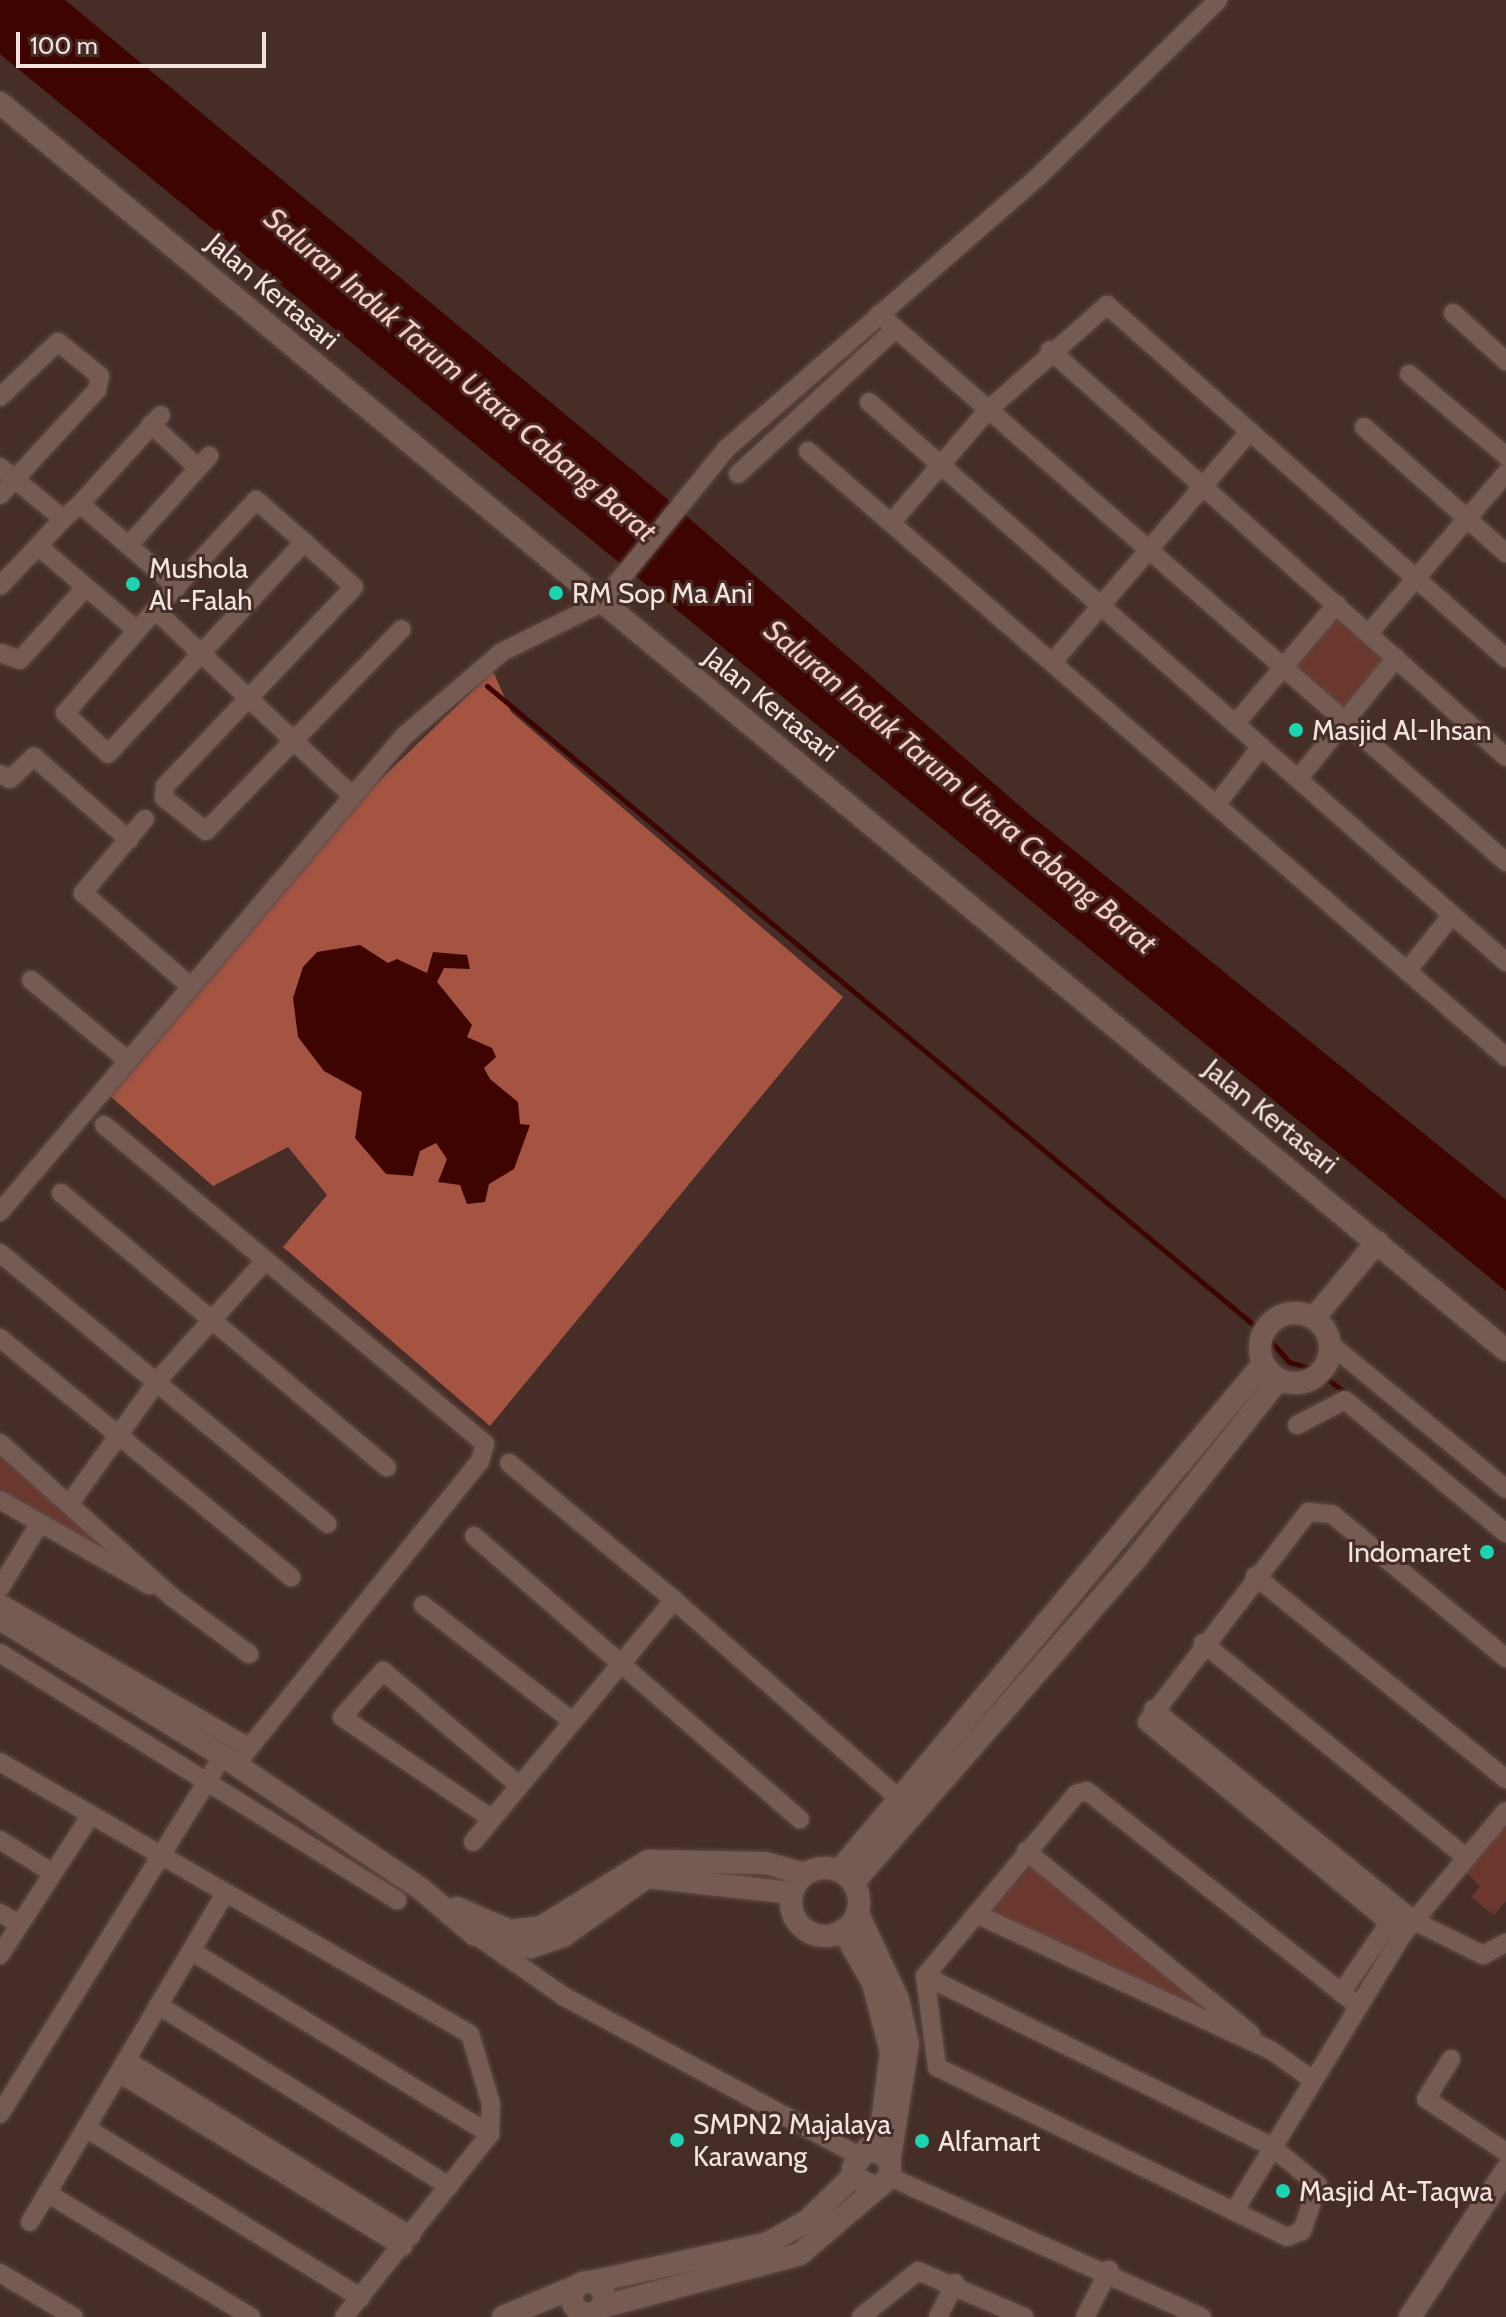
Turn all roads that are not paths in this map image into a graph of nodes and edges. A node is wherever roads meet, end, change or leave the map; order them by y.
1 (1218, 0) edge
2 (0, 103) edge
3 (1453, 313) dead end
4 (879, 314) junction
5 (895, 329) junction
6 (1050, 350) junction
7 (1506, 361) edge
8 (1409, 374) dead end
9 (0, 397) edge
10 (869, 402) dead end
11 (988, 410) junction
12 (1364, 427) dead end
13 (1250, 431) junction
14 (808, 451) dead end
15 (1506, 456) edge
16 (940, 465) junction
17 (7, 473) edge
18 (1506, 473) edge
19 (738, 474) dead end
20 (1202, 485) junction
21 (0, 495) edge
22 (80, 504) junction
23 (1465, 518) junction
24 (63, 519) junction
25 (891, 523) junction
26 (304, 542) junction
27 (129, 545) junction
28 (38, 546) junction
29 (1147, 549) junction
30 (1506, 553) edge
31 (1414, 577) junction
32 (0, 586) edge
33 (177, 587) junction
34 (85, 588) junction
35 (601, 603) junction
36 (1337, 604) junction
37 (1100, 605) junction
38 (155, 610) junction
39 (134, 628) junction
40 (402, 629) dead end
41 (1369, 633) junction
42 (203, 651) junction
43 (0, 653) edge
44 (1396, 658) junction
45 (1506, 658) edge
46 (1052, 663) junction
47 (1283, 667) junction
48 (246, 698) junction
49 (1344, 721) junction
50 (1235, 724) junction
51 (296, 743) junction
52 (1261, 747) junction
53 (1506, 757) edge
54 (0, 774) edge
55 (1298, 779) junction
56 (349, 793) junction
57 (1216, 805) junction
58 (145, 819) dead end
59 (129, 840) junction
60 (1506, 862) edge
61 (1452, 915) junction
62 (1506, 962) edge
63 (1407, 971) junction
64 (31, 980) dead end
65 (190, 986) junction
66 (1506, 1057) edge
67 (127, 1060) junction
68 (104, 1125) dead end
69 (61, 1193) dead end
70 (0, 1212) edge
71 (1377, 1242) junction
72 (0, 1253) edge
73 (264, 1262) junction
74 (1314, 1318) junction
75 (212, 1319) junction
76 (0, 1338) edge
77 (1329, 1343) junction
78 (1506, 1350) edge
79 (1271, 1372) junction
80 (158, 1380) junction
81 (1406, 1408) junction
82 (1297, 1425) dead end
83 (117, 1435) junction
84 (1385, 1435) junction
85 (0, 1443) edge
86 (509, 1463) dead end
87 (387, 1468) dead end
88 (1173, 1473) junction
89 (1192, 1488) junction
90 (1506, 1492) edge
91 (0, 1500) edge
92 (70, 1503) junction
93 (1488, 1518) junction
94 (328, 1524) dead end
95 (38, 1526) junction
96 (1506, 1533) edge
97 (474, 1536) dead end
98 (1255, 1576) junction
99 (291, 1577) dead end
100 (0, 1588) edge
101 (172, 1597) junction
102 (674, 1600) junction
103 (0, 1603) edge
104 (423, 1605) dead end
105 (0, 1619) edge
106 (1203, 1643) junction
107 (0, 1653) edge
108 (249, 1654) dead end
109 (1506, 1658) edge
110 (621, 1663) junction
111 (572, 1721) junction
112 (235, 1755) junction
113 (0, 1762) edge
114 (1506, 1779) edge
115 (205, 1781) junction
116 (517, 1784) junction
117 (901, 1800) junction
118 (1506, 1811) edge
119 (1271, 1814) junction
120 (91, 1815) junction
121 (492, 1819) junction
122 (800, 1819) dead end
123 (0, 1840) edge
124 (473, 1842) dead end
125 (1026, 1851) junction
126 (157, 1856) junction
127 (1467, 1858) junction
128 (51, 1872) junction
129 (805, 1874) junction
130 (846, 1877) junction
131 (421, 1889) junction
132 (792, 1893) junction
133 (224, 1895) junction
134 (397, 1900) dead end
135 (0, 1913) edge
136 (976, 1914) junction
137 (850, 1921) junction
138 (19, 1924) junction
139 (1403, 1926) junction
140 (474, 1934) junction
141 (1506, 1943) edge
142 (191, 1951) junction
143 (0, 1955) edge
144 (925, 1976) junction
145 (1348, 1999) junction
146 (158, 2005) junction
147 (1272, 2051) junction
148 (1451, 2059) dead end
149 (122, 2067) junction
150 (1313, 2080) junction
151 (0, 2114) edge
152 (86, 2128) junction
153 (490, 2134) junction
154 (1271, 2146) junction
155 (1506, 2152) edge
156 (860, 2159) junction
157 (1506, 2171) edge
158 (885, 2174) junction
159 (449, 2186) junction
160 (47, 2193) junction
161 (1235, 2210) junction
162 (30, 2222) dead end
163 (407, 2242) junction
164 (1109, 2270) junction
165 (0, 2273) edge
166 (955, 2283) junction
167 (584, 2284) junction
168 (361, 2298) junction
169 (587, 2314) edge
170 (1016, 2315) edge
171 (74, 2317) edge
172 (251, 2317) edge
173 (344, 2317) edge
174 (503, 2317) edge
175 (862, 2317) edge
176 (938, 2317) edge
177 (1085, 2317) edge
178 (1202, 2317) edge
179 (1410, 2317) edge

1 - 4 street
2 - 35 street, Jalan Kertasari
3 - 7 street
4 - 5 street
4 - 35 street
5 - 11 street
5 - 19 street
6 - 11 street
6 - 13 street
6 - 20 street
8 - 15 street
9 - 17 street
10 - 16 street
11 - 16 street
11 - 29 street
12 - 23 street
13 - 20 street
13 - 31 street
14 - 25 street
16 - 25 street
16 - 37 street
17 - 21 street
17 - 24 street
18 - 23 street
20 - 29 street
20 - 36 street
22 - 24 street
22 - 27 street
22 - 27 street
23 - 30 street
23 - 31 street
24 - 28 street
25 - 46 street
26 - 33 street
26 - 42 street
26 - 48 street
27 - 33 street
28 - 32 street
28 - 34 street
29 - 37 street
29 - 47 street
31 - 41 street
31 - 45 street
33 - 38 street
34 - 39 street
34 - 43 street
35 - 56 street
35 - 71 street, Jalan Kertasari
36 - 41 street
36 - 47 street
37 - 46 street
37 - 50 street
38 - 39 street
38 - 42 street
39 - 42 street
40 - 51 street
41 - 44 street
42 - 48 street
44 - 49 street
44 - 53 street
46 - 57 street
47 - 49 street
47 - 50 street
48 - 51 street
48 - 51 street
49 - 55 street
49 - 60 street
50 - 52 street
51 - 56 street
52 - 55 street
52 - 57 street
54 - 59 street
55 - 61 street
56 - 65 street
57 - 63 street
58 - 59 street
59 - 65 street
61 - 62 street
61 - 63 street
63 - 66 street
64 - 67 street
65 - 67 street
67 - 70 street
68 - 73 street
69 - 75 street
71 - 74 street
71 - 78 street, Jalan Kertasari
72 - 80 street
73 - 75 street
73 - 112 street
74 - 77 street
74 - 79 street
75 - 80 street
75 - 87 street
76 - 83 street
77 - 79 street
77 - 81 street
79 - 88 street
79 - 89 street
80 - 83 street
80 - 94 street
81 - 84 street
81 - 90 street
82 - 84 street
83 - 92 street
83 - 99 street
84 - 93 street
85 - 92 street
86 - 102 street
88 - 89 street
88 - 117 street
89 - 130 street
90 - 93 street
91 - 95 street
92 - 101 street
93 - 96 street
95 - 100 street
95 - 101 street
97 - 110 street
98 - 106 street
98 - 109 street
98 - 114 street
101 - 108 street
102 - 110 street
102 - 117 street
103 - 112 street
104 - 111 street
105 - 112 street
106 - 119 street
106 - 127 street
107 - 115 street
110 - 111 street
110 - 122 street
111 - 116 street
112 - 115 street
112 - 131 street
113 - 120 street
115 - 126 street
115 - 134 street
116 - 121 street
116 - 121 street
117 - 130 street
118 - 127 street
119 - 139 street
119 - 139 street
120 - 126 street
120 - 128 street
121 - 124 street
123 - 128 street
125 - 136 street
125 - 145 street
125 - 147 street
126 - 133 street
126 - 151 street
127 - 139 street
128 - 138 street
129 - 130 street
129 - 131 street
129 - 132 street
130 - 137 street
131 - 140 street
132 - 137 street
132 - 140 street
133 - 142 street
133 - 153 street
135 - 138 street
136 - 144 street
136 - 147 street
137 - 156 street
137 - 158 street
138 - 143 street
139 - 141 street
139 - 145 street
140 - 156 street
142 - 146 street
142 - 153 street
144 - 154 street
144 - 161 street
145 - 150 street
146 - 149 street
146 - 159 street
147 - 150 street
148 - 155 street
149 - 152 street
149 - 163 street
150 - 154 street
152 - 160 street
152 - 168 street
153 - 159 street
154 - 161 street
154 - 161 street
156 - 158 street
156 - 158 street
156 - 167 street
157 - 179 street
158 - 164 street
158 - 169 street
159 - 163 street
160 - 162 street
160 - 172 street
163 - 168 street
164 - 177 street
164 - 178 street
165 - 171 street
166 - 170 street
166 - 175 street
166 - 176 street
167 - 169 street
167 - 174 street
168 - 173 street

